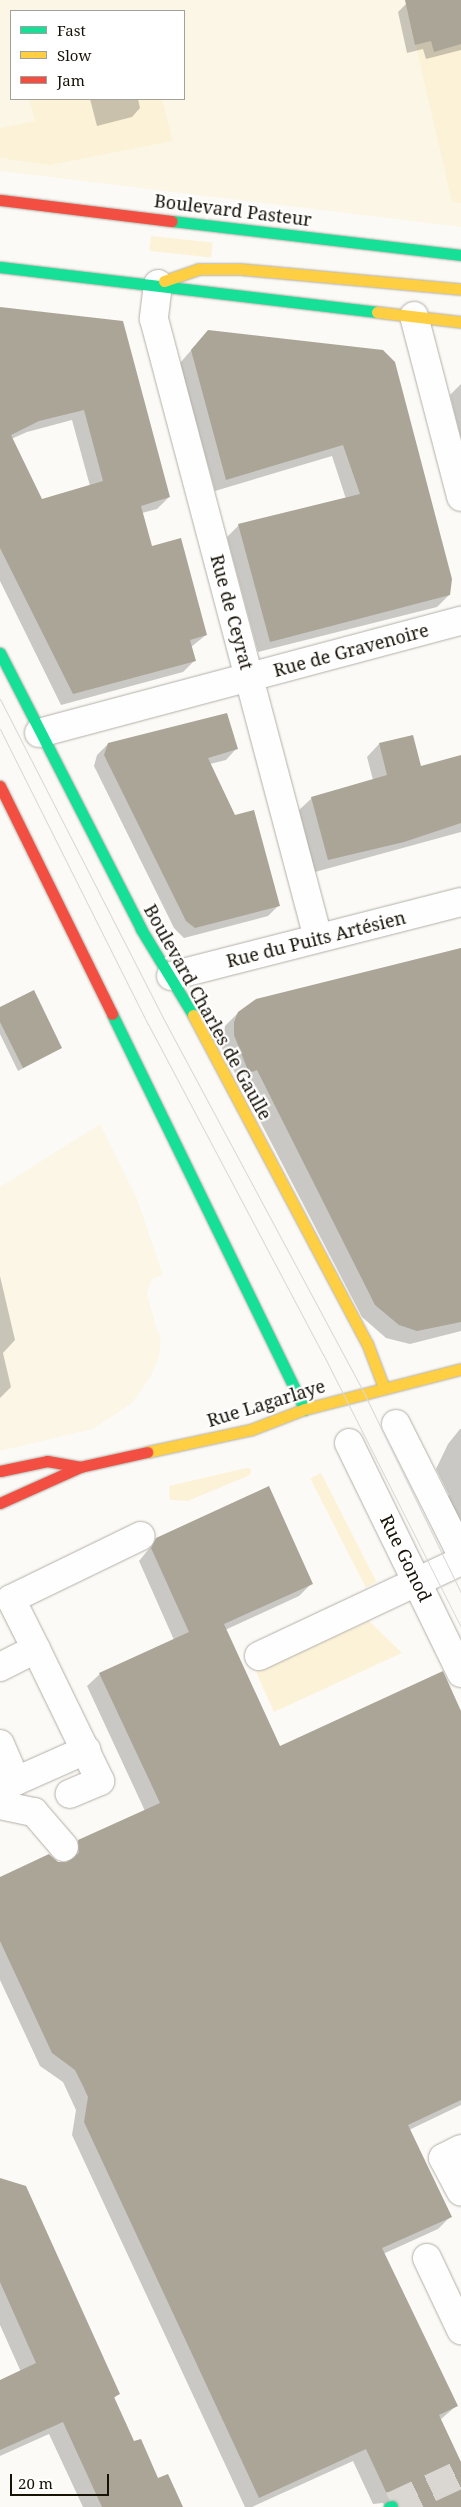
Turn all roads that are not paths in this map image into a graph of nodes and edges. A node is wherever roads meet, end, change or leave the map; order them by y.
1 (0, 200) edge
2 (461, 255) edge
3 (0, 267) edge
4 (158, 284) junction
5 (461, 289) edge
6 (414, 316) junction
7 (461, 322) edge
8 (461, 497) edge
9 (461, 621) edge
10 (0, 653) edge
11 (249, 677) junction
12 (39, 733) junction
13 (0, 786) edge
14 (461, 902) edge
15 (318, 938) junction
16 (171, 976) junction
17 (461, 1369) edge
18 (384, 1388) junction
19 (305, 1409) junction
20 (396, 1424) dead end
21 (349, 1443) dead end
22 (80, 1467) junction
23 (0, 1471) edge
24 (0, 1503) edge
25 (141, 1536) dead end
26 (461, 1553) edge
27 (461, 1561) edge
28 (418, 1582) junction
29 (36, 1649) junction
30 (259, 1656) dead end
31 (0, 1667) edge
32 (461, 1673) edge
33 (0, 1744) edge
34 (86, 1750) junction
35 (8, 1782) edge
36 (51, 1804) junction
37 (0, 1805) edge
38 (64, 1847) dead end
39 (461, 2149) edge
40 (461, 2192) edge
41 (427, 2258) dead end
42 (461, 2330) edge

1 - 2 main road, Boulevard Pasteur
3 - 4 main road
4 - 5 main road
4 - 6 main road
4 - 11 street, Rue de Ceyrat
6 - 7 main road
6 - 8 street
9 - 11 street, Rue de Gravenoire
10 - 12 main road, Boulevard Charles de Gaulle
11 - 12 street, Rue de Gravenoire
11 - 15 street, Rue de Ceyrat
12 - 16 main road, Boulevard Charles de Gaulle
13 - 19 main road
14 - 15 street, Rue du Puits Artésien
15 - 16 street, Rue du Puits Artésien
16 - 18 main road, Boulevard Charles de Gaulle
17 - 18 main road, Rue Lagarlaye
18 - 19 main road, Rue Lagarlaye
19 - 22 main road, Rue Lagarlaye
20 - 26 street
21 - 28 street, Rue Gonod
22 - 23 main road, Rue Lagarlaye
22 - 24 main road, Rue Lagarlaye
25 - 29 street
27 - 28 street
28 - 30 street
28 - 32 street, Rue Gonod
29 - 31 street
29 - 34 street
33 - 35 street
34 - 35 street
34 - 36 street
36 - 37 street
36 - 38 street
39 - 40 street
41 - 42 street

